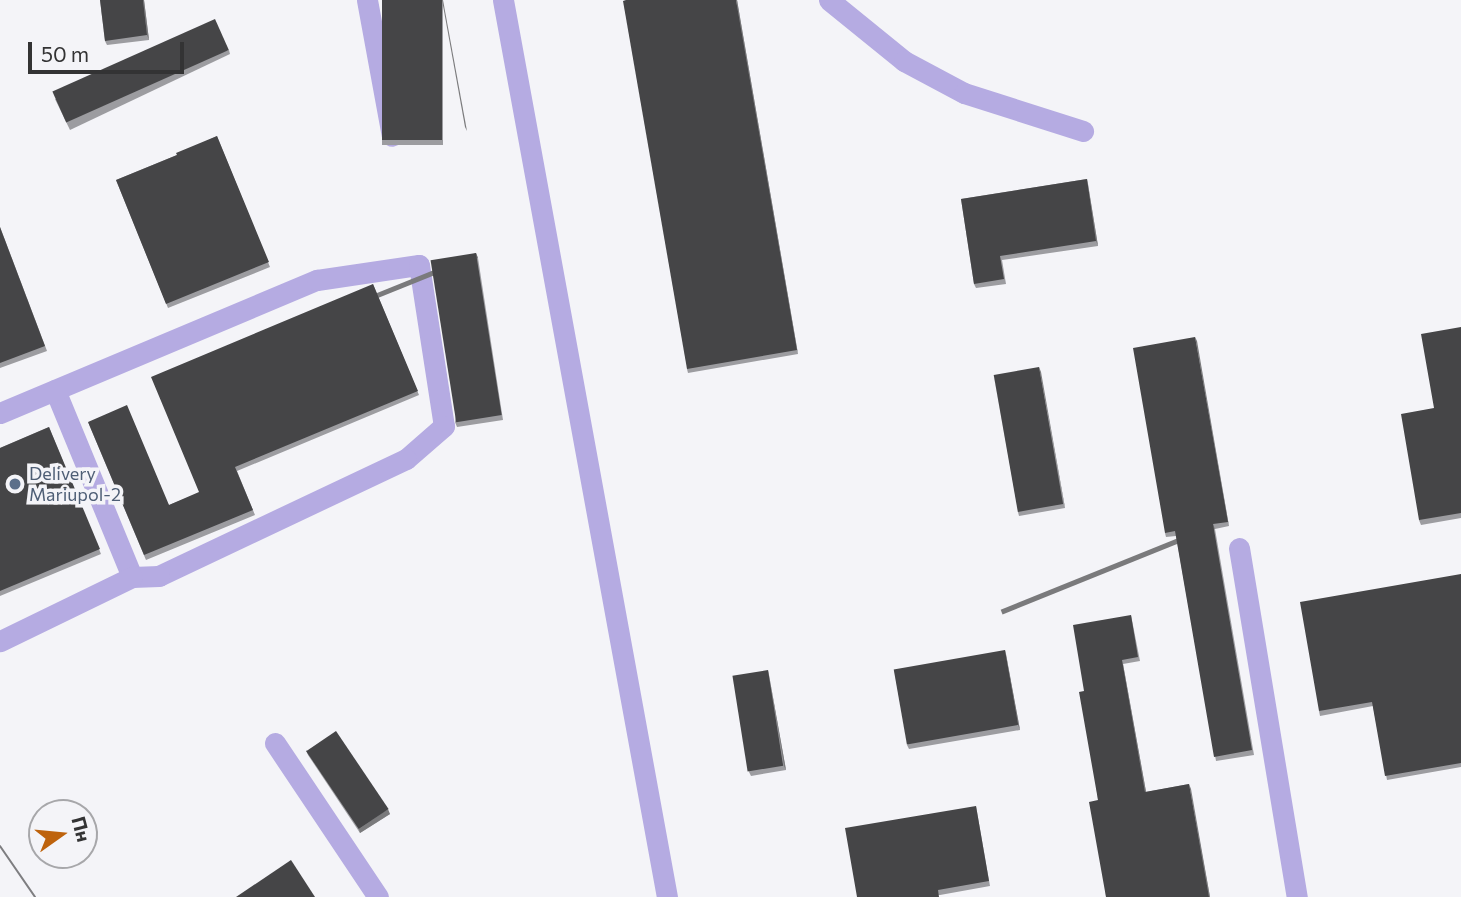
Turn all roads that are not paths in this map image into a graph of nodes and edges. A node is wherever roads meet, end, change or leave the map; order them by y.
1 (367, 0) edge
2 (503, 0) edge
3 (829, 0) edge
4 (1083, 131) dead end
5 (392, 136) dead end
6 (55, 390) junction
7 (0, 413) edge
8 (1238, 548) dead end
9 (132, 577) junction
10 (0, 641) edge
11 (275, 743) dead end
12 (378, 897) edge
13 (667, 897) edge
14 (1297, 897) edge

1 - 5 lane
2 - 13 lane
3 - 4 lane
6 - 7 lane
6 - 9 lane
6 - 9 lane
8 - 14 lane
9 - 10 lane
11 - 12 lane

